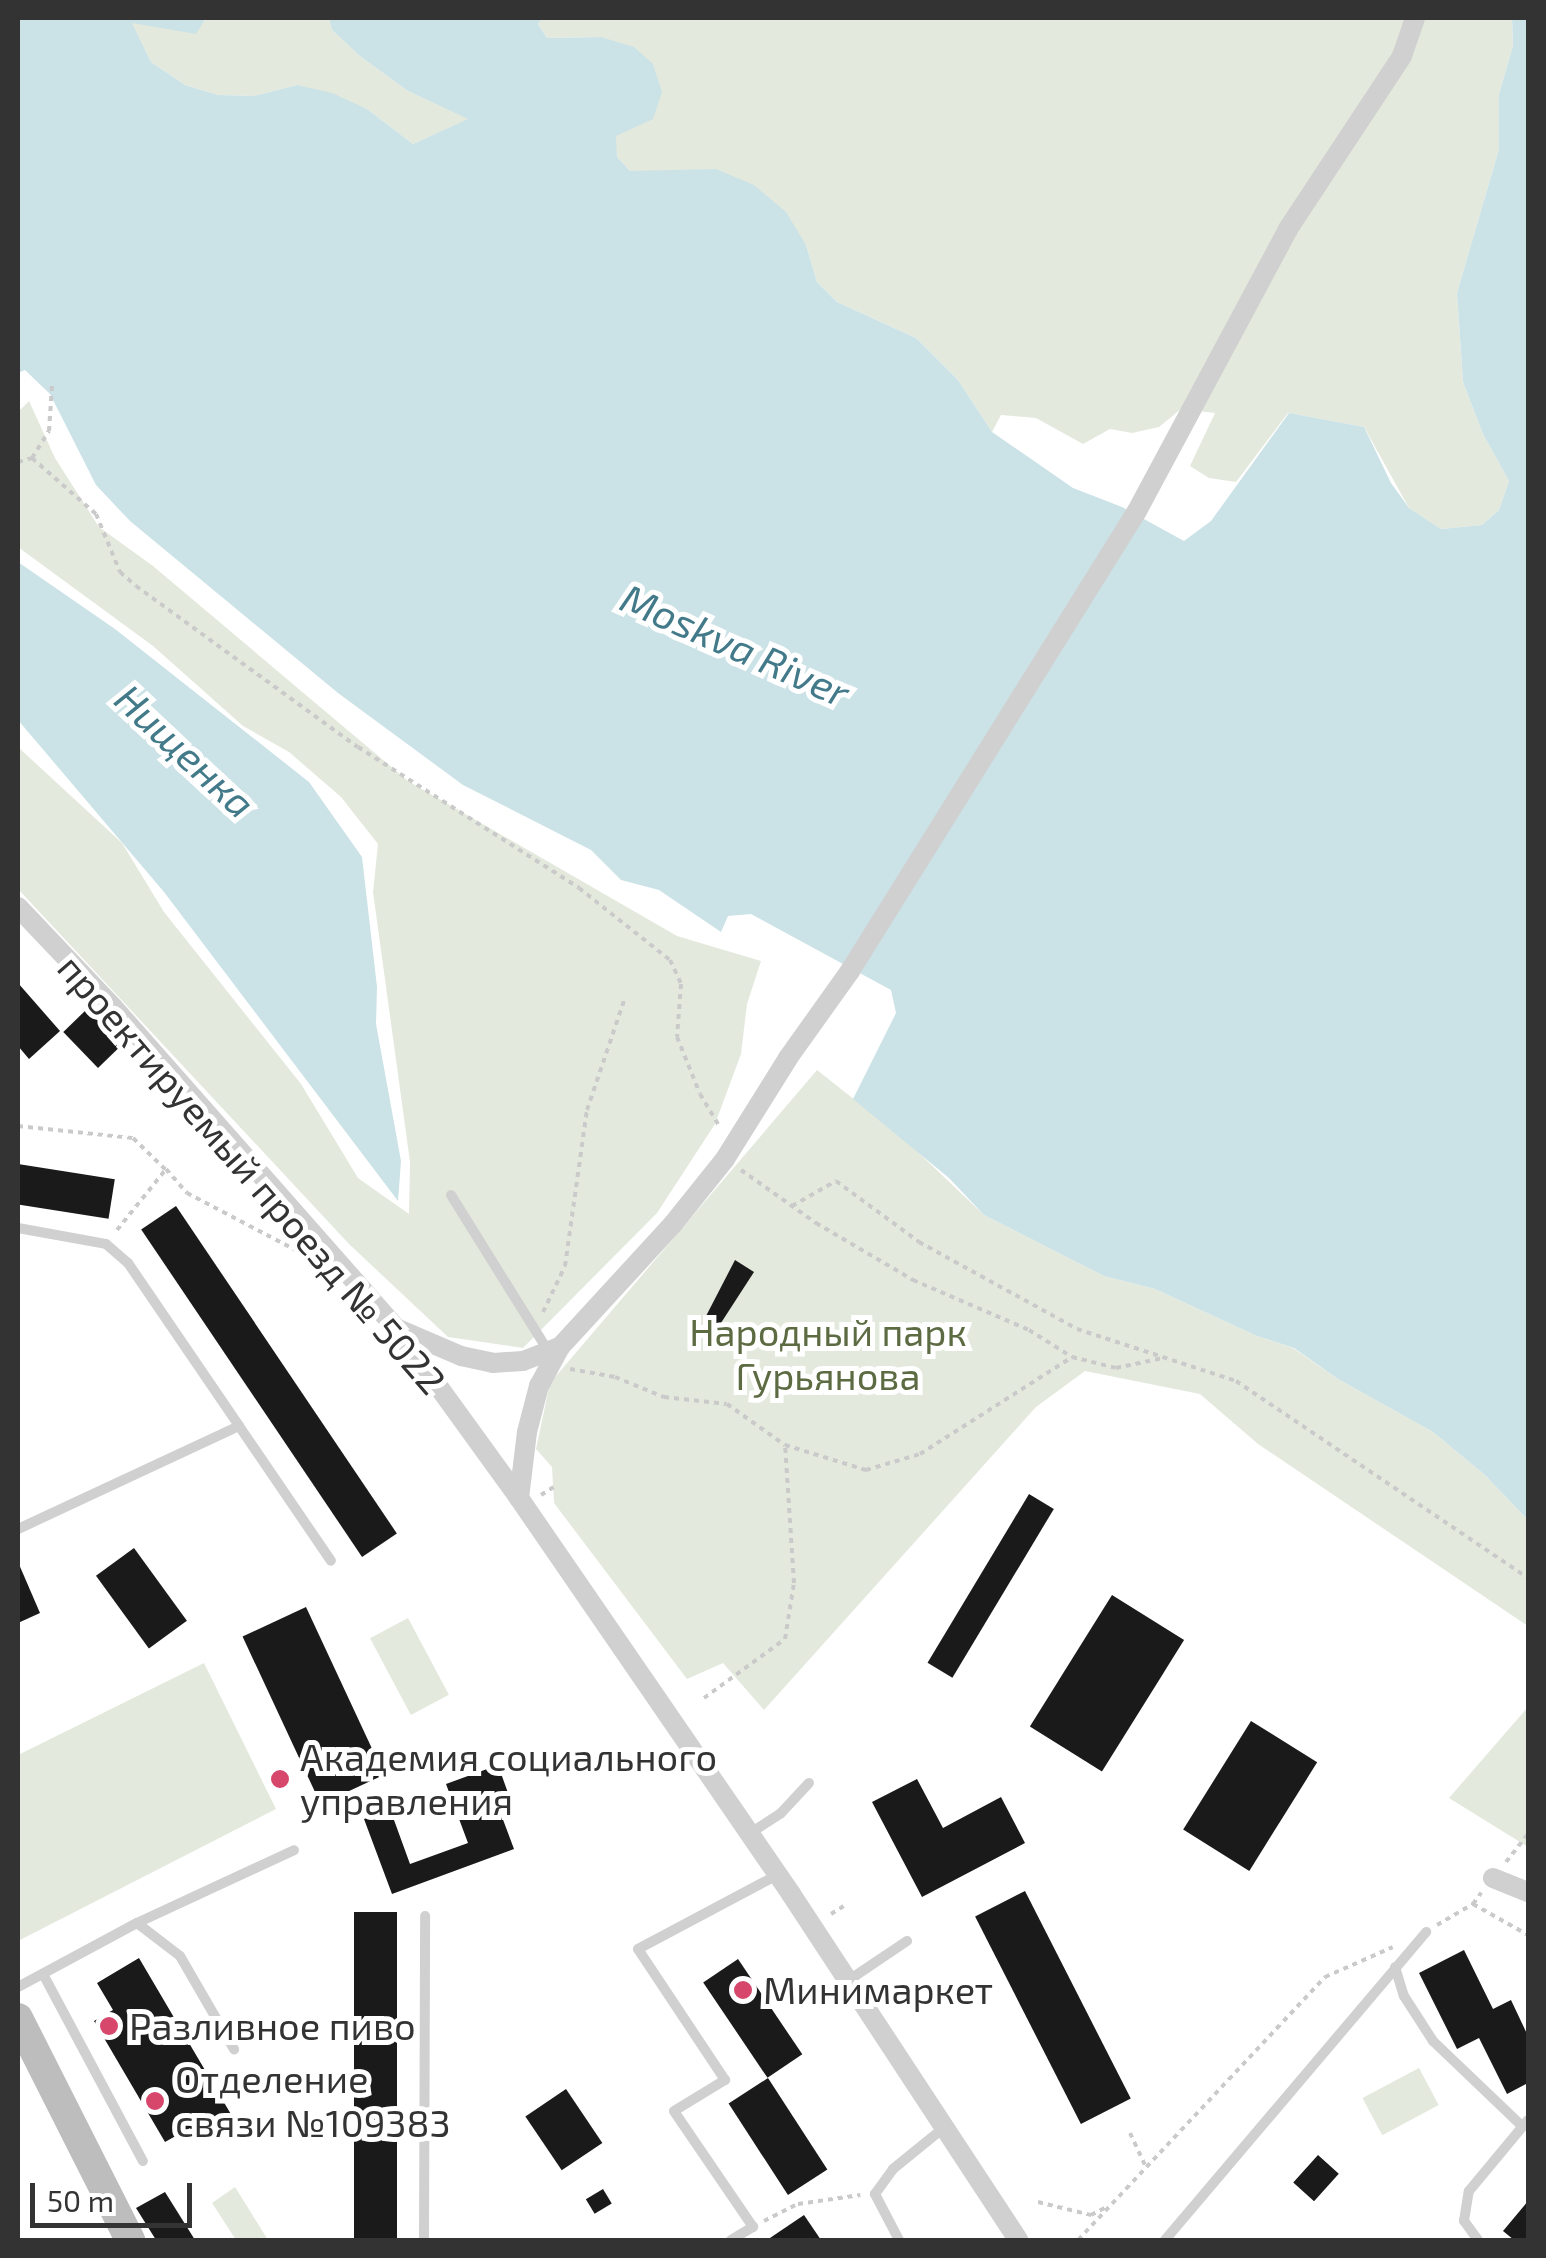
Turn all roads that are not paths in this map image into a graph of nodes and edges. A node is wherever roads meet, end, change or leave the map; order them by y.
1 (1415, 18) edge
2 (18, 907) edge
3 (451, 1195) dead end
4 (18, 1228) edge
5 (396, 1328) junction
6 (554, 1355) junction
7 (239, 1426) junction
8 (519, 1498) junction
9 (18, 1529) edge
10 (330, 1560) dead end
11 (809, 1783) dead end
12 (749, 1834) junction
13 (294, 1850) dead end
14 (777, 1875) junction
15 (1493, 1878) dead end
16 (1528, 1892) edge
17 (425, 1916) dead end
18 (137, 1923) junction
19 (1426, 1932) road end
20 (907, 1941) dead end
21 (1396, 1967) junction
22 (43, 1974) junction
23 (848, 1980) junction
24 (18, 1987) edge
25 (18, 2018) edge
26 (234, 2048) dead end
27 (1526, 2123) edge
28 (947, 2126) junction
29 (143, 2161) dead end
30 (130, 2240) edge
31 (424, 2240) edge
32 (731, 2240) edge
33 (899, 2240) edge
34 (1018, 2240) edge
35 (1166, 2240) edge
36 (1478, 2240) edge

1 - 6 street
2 - 5 street, проектируемый проезд № 5022
3 - 6 lane
4 - 7 lane
5 - 6 street
5 - 8 street, проектируемый проезд № 5022
6 - 8 street
7 - 9 lane
7 - 10 lane
8 - 12 street, проектируемый проезд № 5022
11 - 12 lane
12 - 14 street, проектируемый проезд № 5022
13 - 18 lane
14 - 23 street, проектируемый проезд № 5022
14 - 32 lane
15 - 16 street
17 - 31 lane
18 - 22 lane
18 - 26 lane
19 - 21 lane
20 - 23 lane
21 - 27 lane
21 - 35 lane
22 - 24 lane
22 - 29 lane
23 - 28 street, проектируемый проезд № 5022
25 - 30 main road
27 - 36 lane
28 - 33 lane
28 - 34 street, проектируемый проезд № 5022

